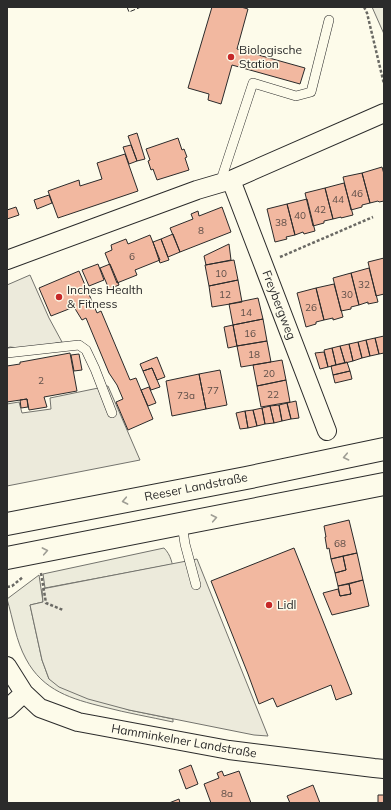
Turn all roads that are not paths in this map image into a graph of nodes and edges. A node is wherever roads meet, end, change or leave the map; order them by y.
1 (329, 20) dead end
2 (384, 113) edge
3 (226, 182) junction
4 (7, 260) edge
5 (7, 354) edge
6 (112, 413) dead end
7 (327, 431) dead end
8 (384, 449) edge
9 (384, 484) edge
10 (7, 524) edge
11 (182, 524) junction
12 (7, 558) edge
13 (196, 585) dead end
14 (7, 666) edge
15 (24, 693) junction
16 (7, 709) edge
17 (384, 769) edge

1 - 3 lane
2 - 3 street
3 - 4 street
3 - 7 street, Freybergweg
5 - 6 lane
8 -> 10 main road, Reeser Landstraße
11 -> 9 main road
12 -> 11 main road
11 - 13 lane
14 - 15 street, Hamminkelner Landstraße
15 - 16 street
15 - 17 street, Hamminkelner Landstraße

